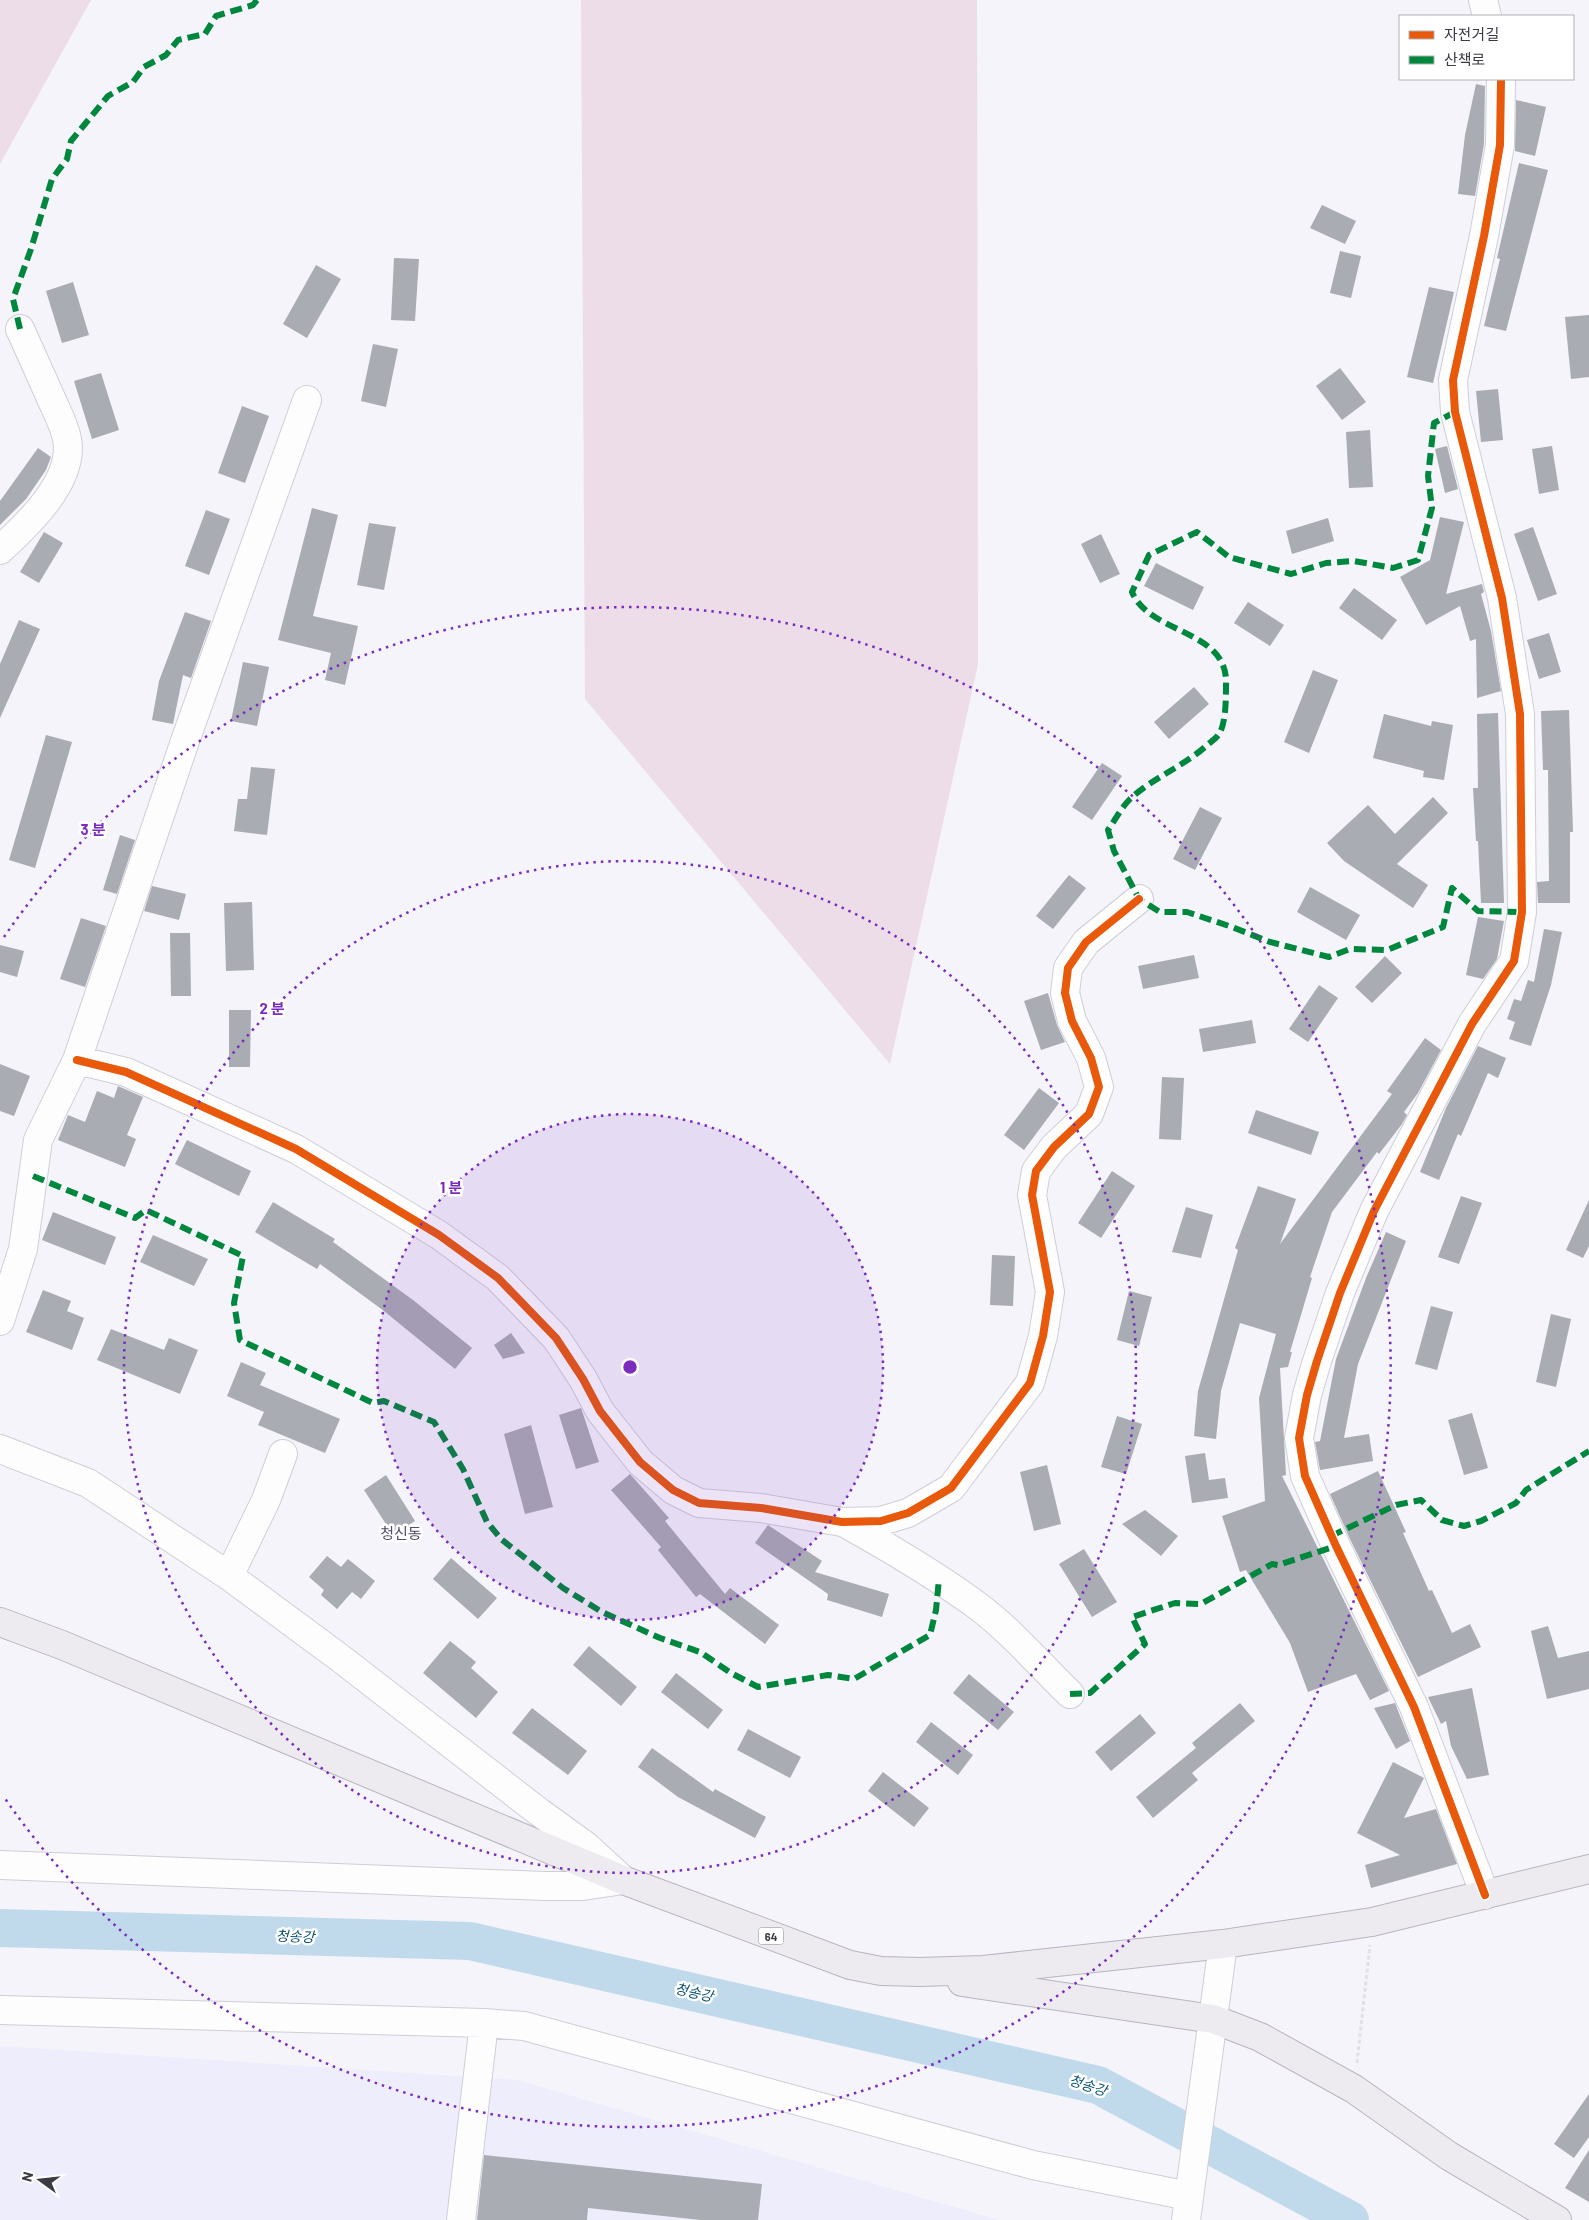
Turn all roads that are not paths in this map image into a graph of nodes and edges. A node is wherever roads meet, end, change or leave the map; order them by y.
1 (1483, 0) edge
2 (1487, 15) edge
3 (1501, 80) edge
4 (20, 329) dead end
5 (307, 400) dead end
6 (0, 550) edge
7 (1139, 899) dead end
8 (77, 1060) junction
9 (0, 1321) edge
10 (0, 1449) edge
11 (283, 1454) dead end
12 (842, 1522) junction
13 (229, 1576) junction
14 (0, 1622) edge
15 (1070, 1694) dead end
16 (0, 1865) edge
17 (1589, 1869) edge
18 (623, 1880) junction
19 (1485, 1895) junction
20 (1223, 1944) junction
21 (920, 1972) junction
22 (0, 2010) edge
23 (1213, 2019) junction
24 (484, 2023) junction
25 (1188, 2208) edge
26 (461, 2220) edge
27 (1557, 2220) edge

1 - 2 street
3 - 19 street
4 - 6 street
5 - 8 street
7 - 12 street
8 - 9 street
8 - 12 street
10 - 13 street
11 - 13 street
12 - 15 street
13 - 18 street
14 - 18 main road, 64
16 - 18 street
17 - 19 main road, 64
18 - 21 main road, 64
19 - 20 main road, 64
20 - 21 main road, 64
20 - 23 street
21 - 23 main road
22 - 24 street
23 - 25 street
23 - 27 main road
24 - 25 street
24 - 26 street

